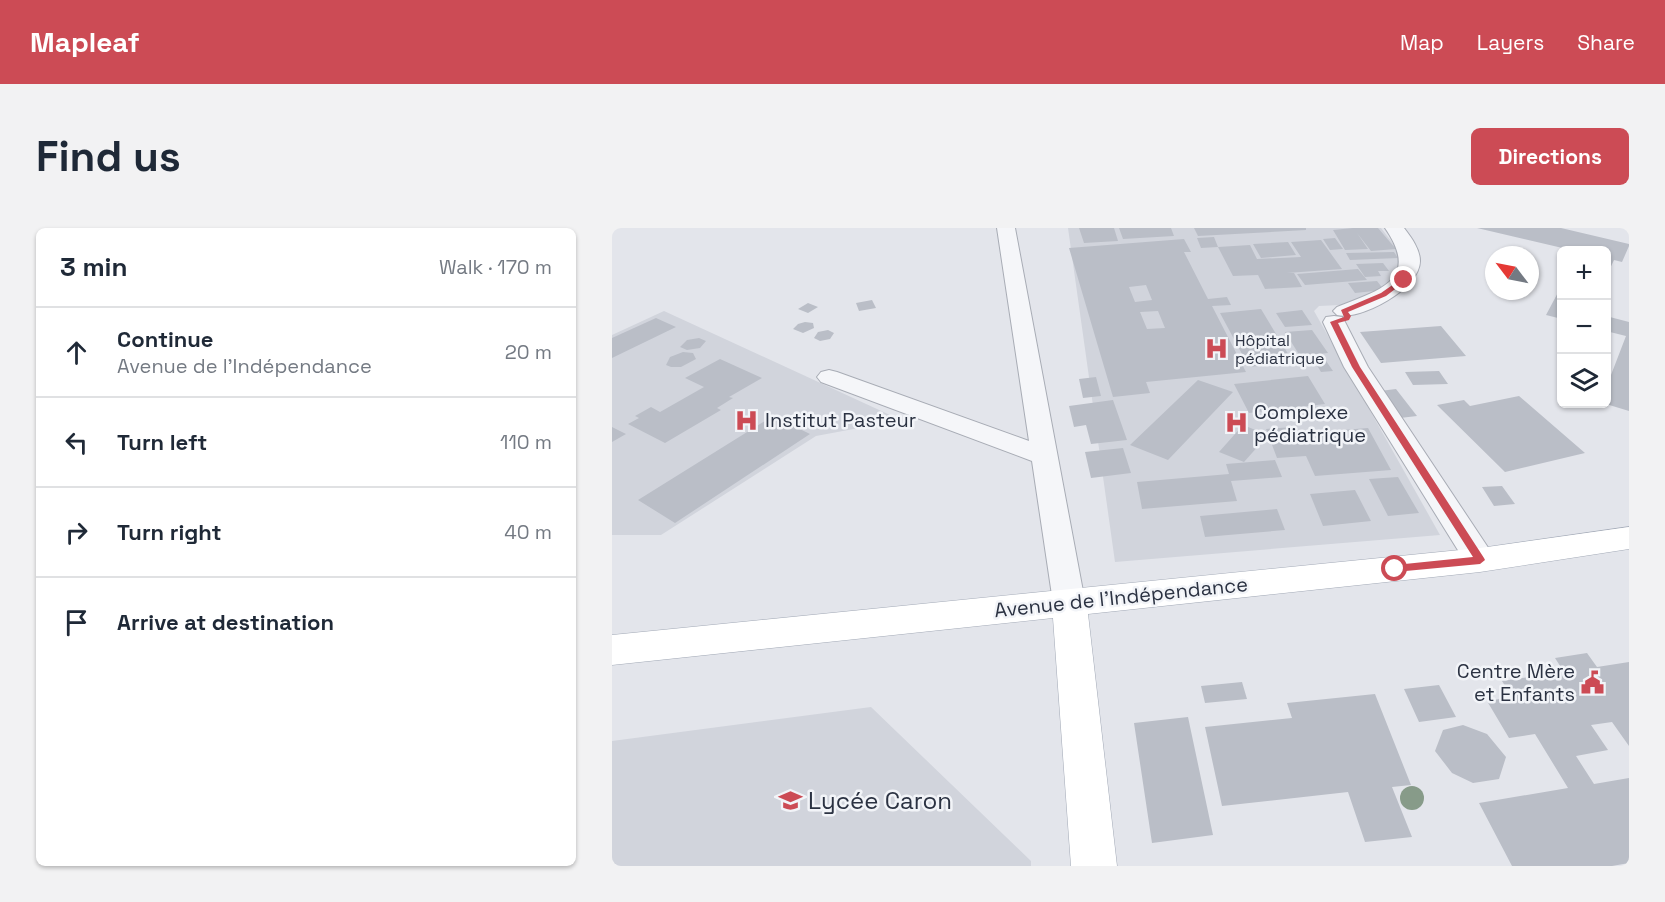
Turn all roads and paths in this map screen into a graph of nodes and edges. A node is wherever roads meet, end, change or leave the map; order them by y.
1 (1006, 228) edge
2 (1394, 228) edge
3 (830, 377) dead end
4 (1044, 456) junction
5 (1629, 538) edge
6 (1480, 560) junction
7 (1069, 602) junction
8 (612, 650) edge
9 (1094, 866) edge

1 - 4 street
2 - 6 street
3 - 4 street
4 - 7 street
5 - 6 main road, Avenue de l'Indépendance
6 - 7 main road, Avenue de l'Indépendance
7 - 8 main road, Avenue de l'Indépendance
7 - 9 main road

